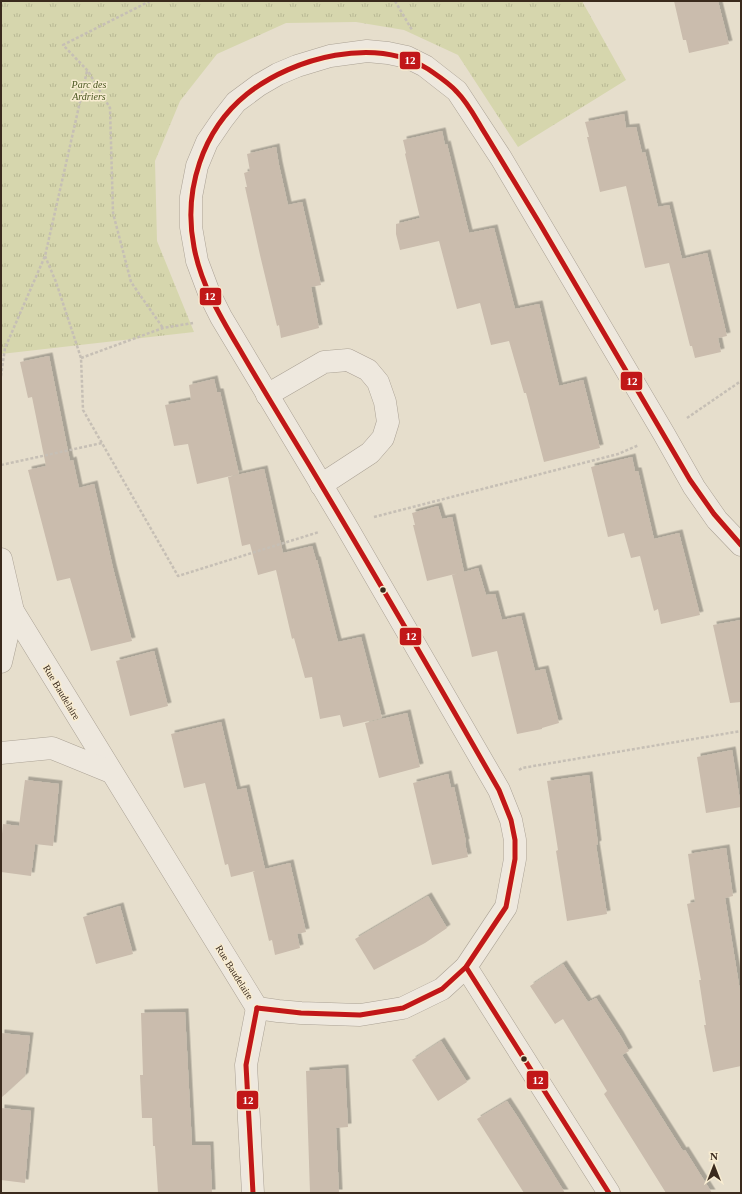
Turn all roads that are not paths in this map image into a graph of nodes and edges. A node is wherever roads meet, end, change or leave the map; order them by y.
1 (267, 395) junction
2 (321, 485) junction
3 (741, 545) edge
4 (1, 559) edge
5 (13, 611) junction
6 (1, 662) edge
7 (1, 753) edge
8 (111, 772) junction
9 (466, 967) junction
10 (257, 1008) junction
11 (253, 1193) edge
12 (609, 1193) edge

1 - 2 street, Rue Baudelaire
1 - 2 street
1 - 3 street, Rue Baudelaire
2 - 9 street, Rue Baudelaire
4 - 5 street, Rue Baudelaire
5 - 6 street, Rue Baudelaire
5 - 8 street, Rue Baudelaire
7 - 8 street
8 - 10 street, Rue Baudelaire
9 - 10 street, Rue Baudelaire
9 - 12 street
10 - 11 street

